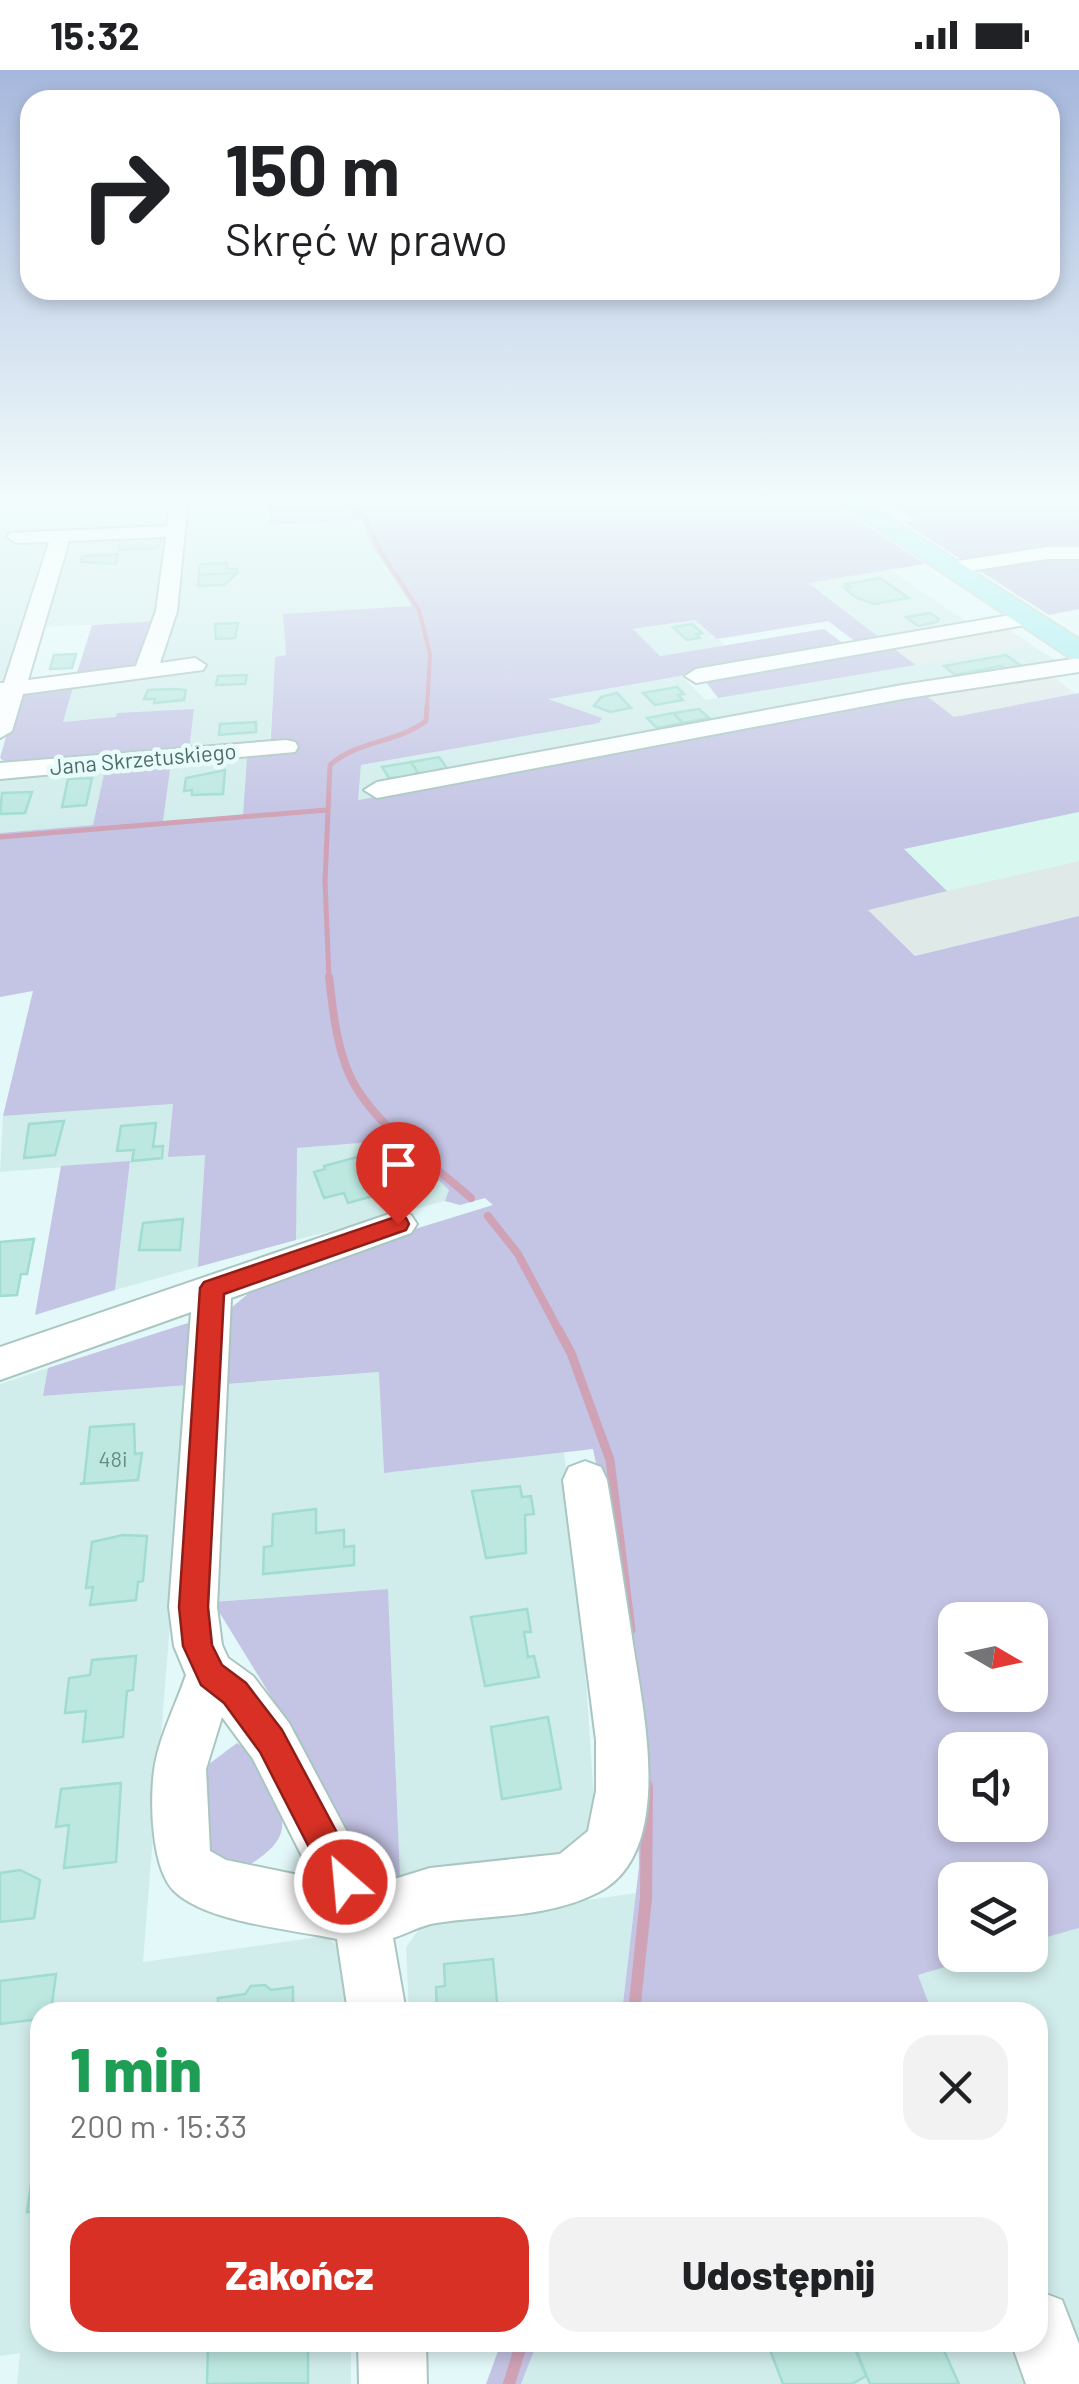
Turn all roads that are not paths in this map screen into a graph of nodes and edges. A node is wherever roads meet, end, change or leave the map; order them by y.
1 (36, 608) edge
2 (166, 608) edge
3 (1013, 608) edge
4 (1028, 618) junction
5 (1079, 651) edge
6 (1079, 665) edge
7 (196, 666) dead end
8 (144, 673) junction
9 (696, 676) dead end
10 (7, 690) edge
11 (0, 731) edge
12 (286, 747) dead end
13 (0, 771) edge
14 (377, 790) dead end
15 (398, 1224) dead end
16 (212, 1288) junction
17 (0, 1364) edge
18 (586, 1480) dead end
19 (211, 1675) junction
20 (362, 1916) junction
21 (375, 2002) edge
22 (1048, 2351) edge
23 (392, 2352) edge
24 (393, 2384) edge
25 (1060, 2384) edge

1 - 10 street
2 - 8 street
3 - 4 main road
4 - 5 main road
4 - 9 street
6 - 14 street
7 - 8 street
8 - 10 street
10 - 11 street
12 - 13 street, Jana Skrzetuskiego
15 - 16 street
16 - 17 street
16 - 19 street
18 - 20 street
19 - 20 street
19 - 20 street
20 - 21 street
22 - 25 street
23 - 24 street

